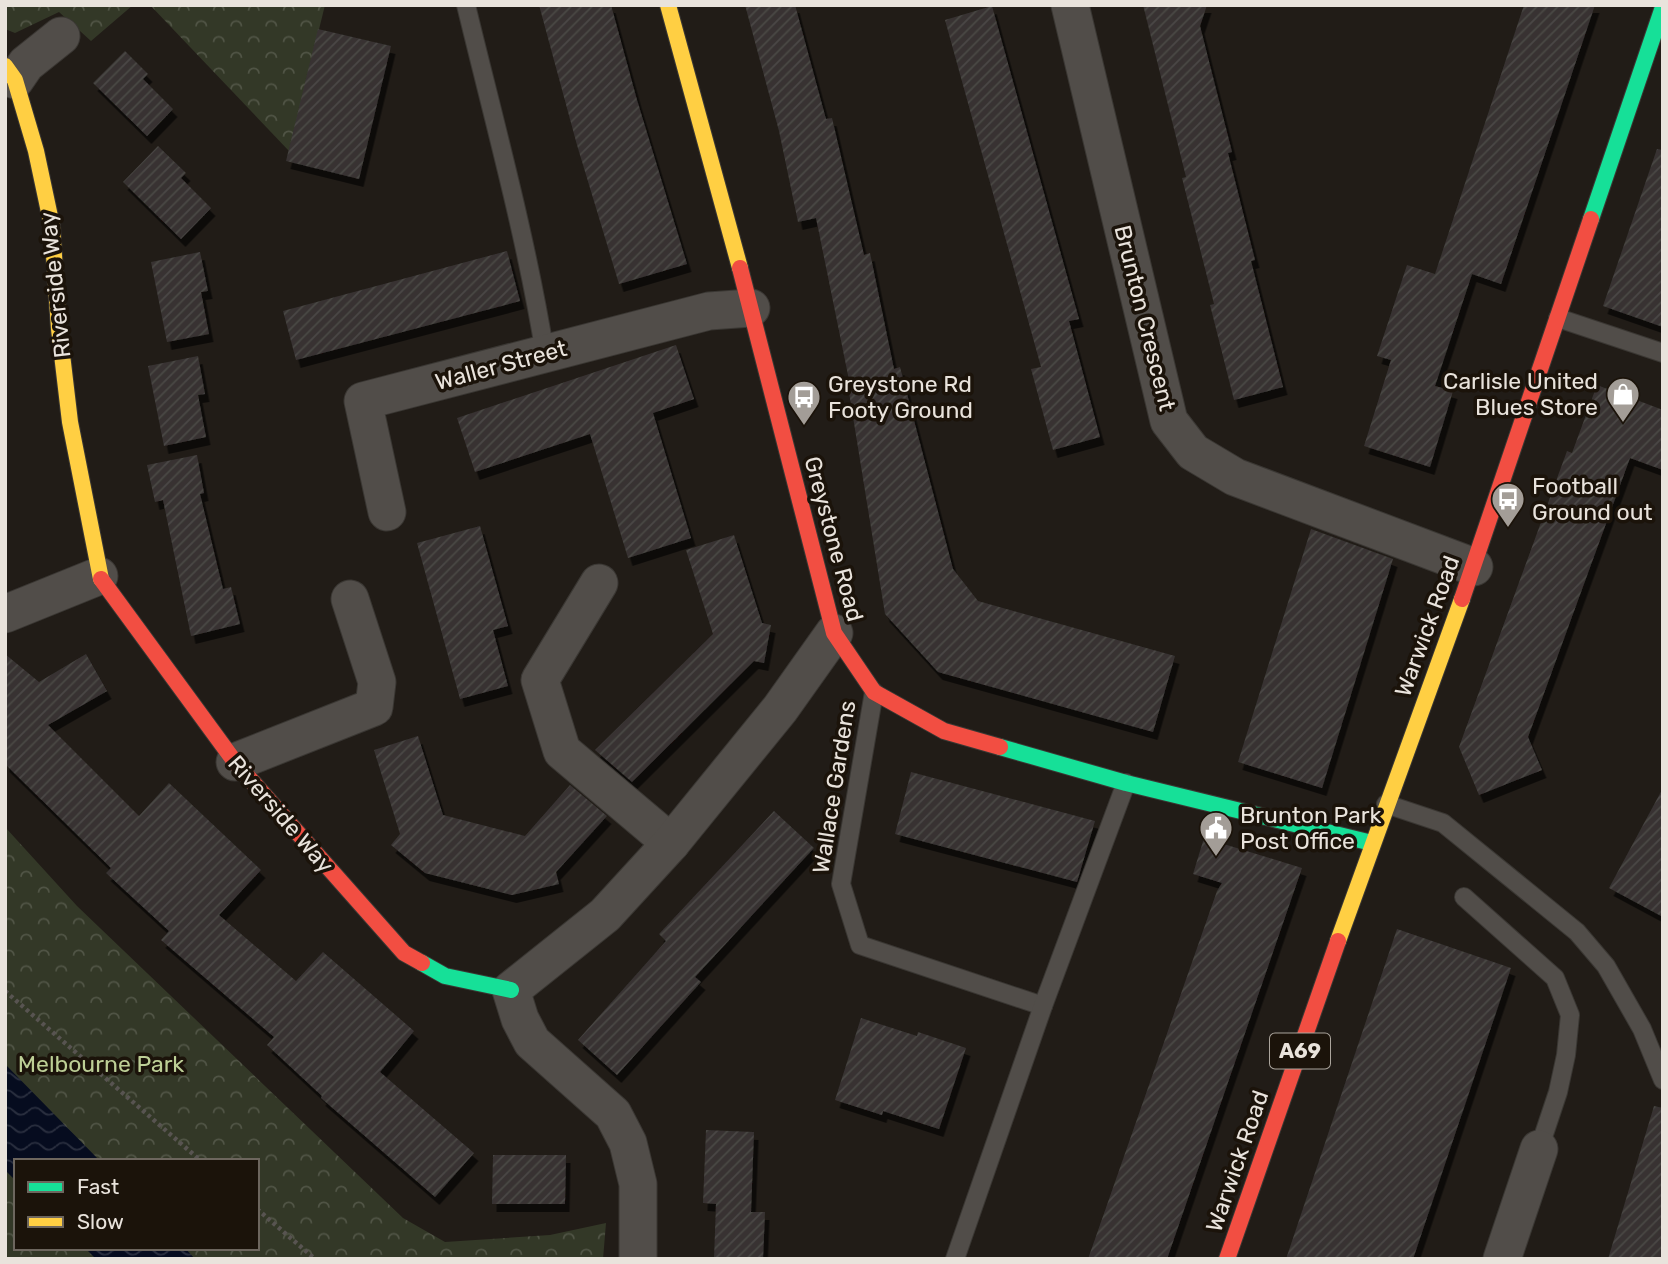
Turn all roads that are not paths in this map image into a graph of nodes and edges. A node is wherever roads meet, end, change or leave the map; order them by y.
1 (466, 5) edge
2 (668, 5) edge
3 (1070, 5) edge
4 (1663, 7) edge
5 (61, 36) dead end
6 (10, 73) edge
7 (751, 308) junction
8 (1558, 318) junction
9 (1663, 353) edge
10 (545, 354) junction
11 (387, 512) dead end
12 (1474, 567) junction
13 (99, 576) junction
14 (599, 583) dead end
15 (350, 599) dead end
16 (5, 614) edge
17 (834, 633) junction
18 (874, 692) junction
19 (235, 762) junction
20 (1126, 783) junction
21 (1387, 804) junction
22 (671, 843) junction
23 (1372, 843) junction
24 (1464, 897) dead end
25 (511, 990) junction
26 (1044, 1006) junction
27 (1663, 1080) edge
28 (1539, 1149) joint
29 (638, 1259) edge
30 (955, 1259) edge
31 (1227, 1259) edge
32 (1502, 1259) edge

1 - 10 lane
2 - 7 street, Greystone Road
3 - 12 street, Brunton Crescent
4 - 8 street, Warwick Road / A69
5 - 6 street, Riverside Way
6 - 13 street, Riverside Way
7 - 10 street, Waller Street
7 - 17 street, Greystone Road
8 - 9 lane
8 - 12 street, Warwick Road / A69
10 - 11 street, Waller Street
12 - 21 street, Warwick Road / A69
13 - 16 street
13 - 19 street, Riverside Way
14 - 22 street
15 - 19 street
17 - 18 street, Greystone Road
17 - 22 street
18 - 20 street, Greystone Road
18 - 26 lane, Wallace Gardens
19 - 25 street, Riverside Way
20 - 23 street, Greystone Road
20 - 26 lane
21 - 23 street, Warwick Road / A69
21 - 27 lane
22 - 25 street
23 - 31 street, Warwick Road / A69
24 - 28 lane
25 - 29 street
26 - 30 lane
28 - 32 street

